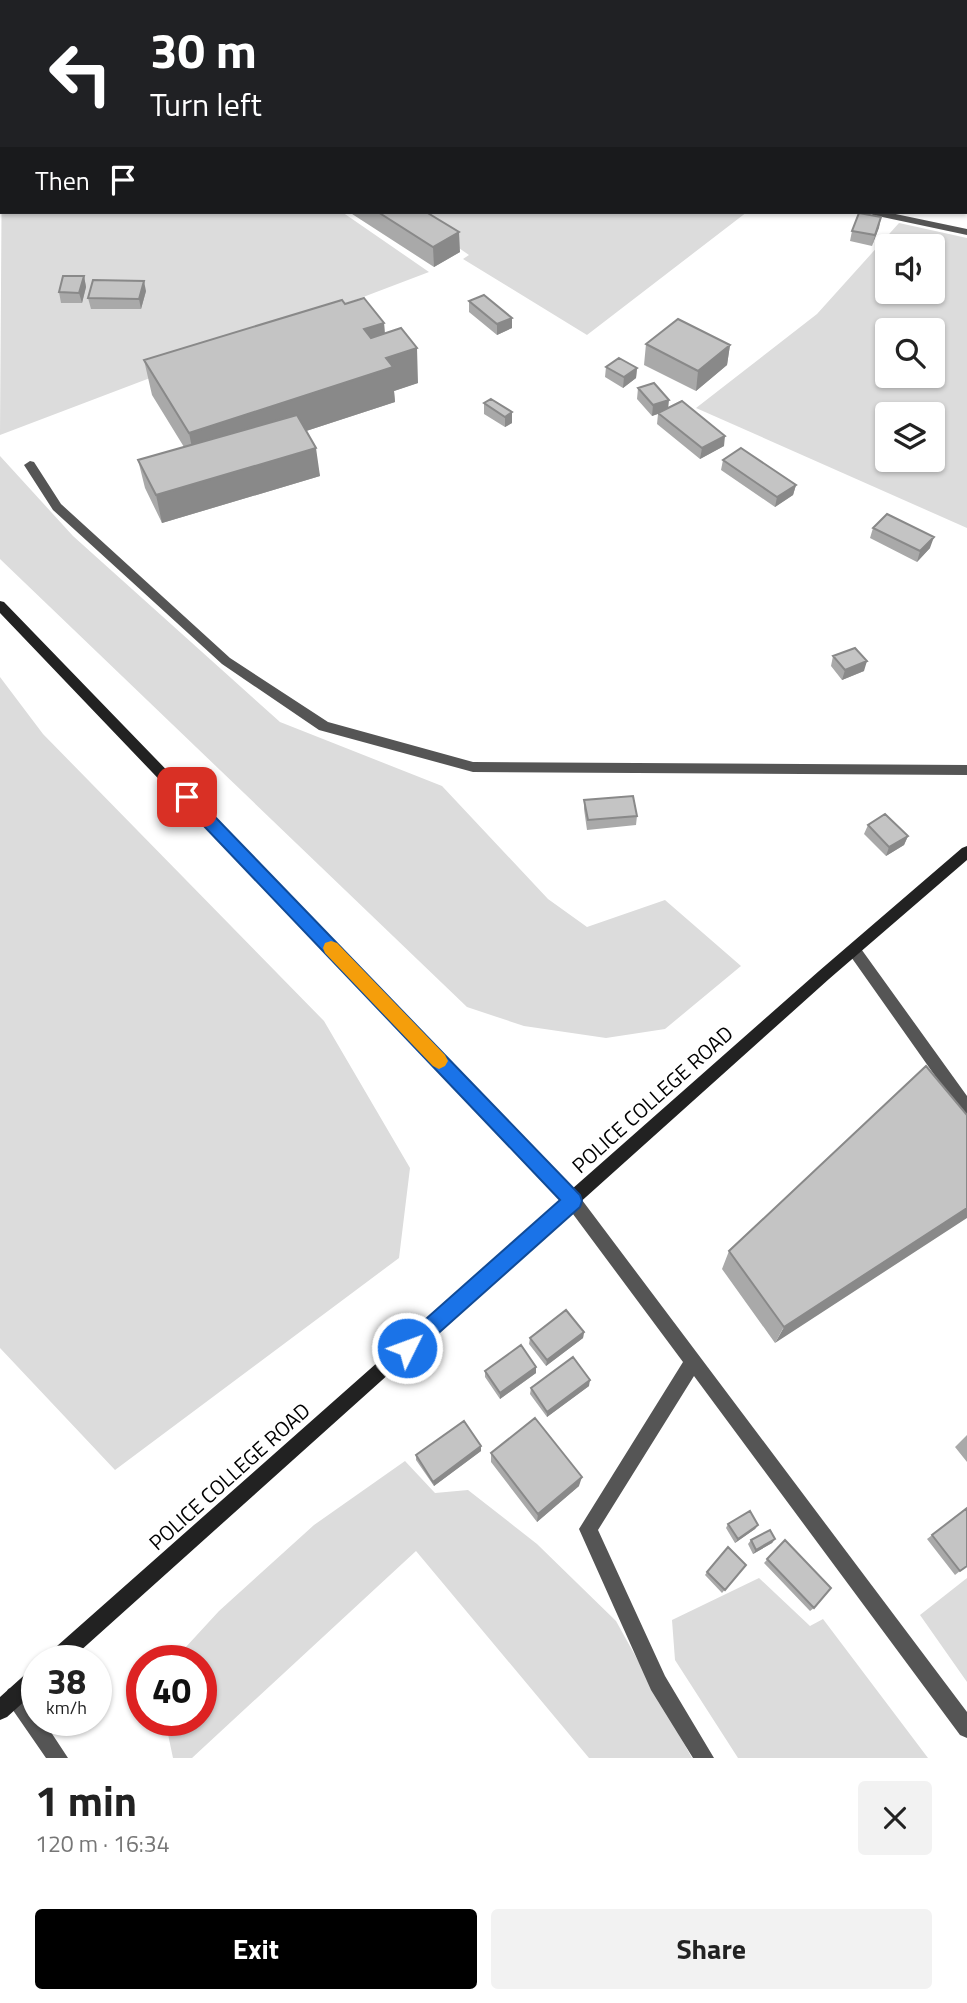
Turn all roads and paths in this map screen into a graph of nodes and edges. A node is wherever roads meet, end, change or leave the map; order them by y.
1 (882, 214) edge
2 (967, 232) edge
3 (30, 465) dead end
4 (0, 605) edge
5 (967, 770) edge
6 (967, 852) edge
7 (854, 950) junction
8 (967, 1109) edge
9 (573, 1201) junction
10 (693, 1362) junction
11 (73, 1645) edge
12 (21, 1691) edge
13 (15, 1696) junction
14 (0, 1710) edge
15 (967, 1728) edge
16 (58, 1758) edge
17 (704, 1758) edge

1 - 2 street
3 - 5 street
4 - 9 street
6 - 7 street, POLICE COLLEGE ROAD
7 - 8 street
7 - 9 street, POLICE COLLEGE ROAD
9 - 10 street
9 - 11 street, POLICE COLLEGE ROAD
10 - 15 street
10 - 17 street
12 - 13 street
13 - 14 street
13 - 16 street

